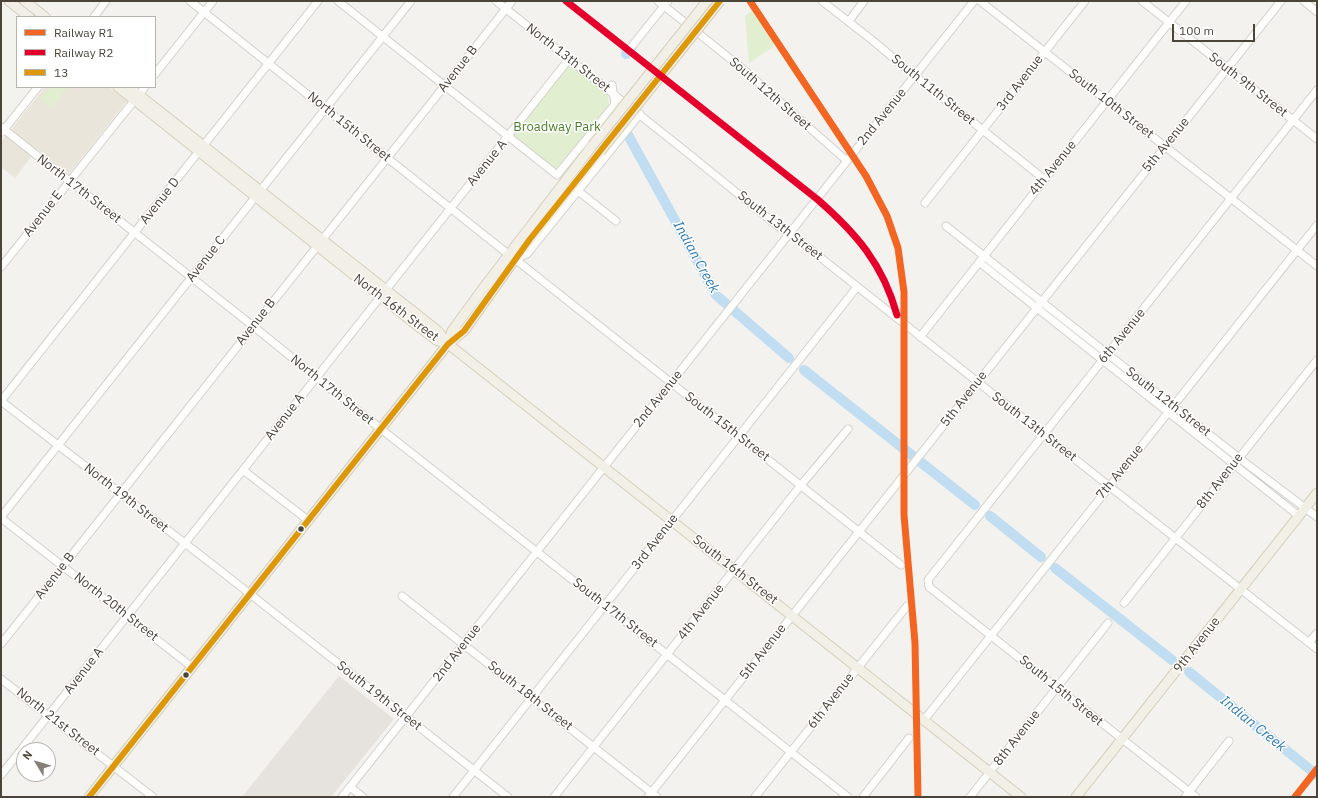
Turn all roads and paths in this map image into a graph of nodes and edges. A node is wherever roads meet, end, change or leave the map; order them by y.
1 (9, 1) edge
2 (25, 1) edge
3 (106, 1) edge
4 (190, 1) edge
5 (213, 1) edge
6 (318, 1) edge
7 (338, 1) edge
8 (411, 1) edge
9 (496, 1) edge
10 (512, 1) edge
11 (658, 1) edge
12 (707, 1) edge
13 (720, 1) edge
14 (822, 1) edge
15 (864, 1) edge
16 (974, 1) edge
17 (980, 1) edge
18 (1085, 1) edge
19 (1142, 1) edge
20 (1186, 1) edge
21 (1281, 1) edge
22 (1304, 1) edge
23 (666, 4) edge
24 (506, 8) junction
25 (204, 12) junction
26 (1317, 12) edge
27 (28, 16) edge
28 (44, 16) edge
29 (95, 16) edge
30 (849, 21) junction
31 (1169, 22) junction
32 (383, 36) junction
33 (632, 46) dead end
34 (1045, 52) junction
35 (569, 59) junction
36 (269, 64) junction
37 (1228, 68) junction
38 (156, 73) edge
39 (915, 76) junction
40 (445, 85) junction
41 (612, 85) dead end
42 (37, 88) edge
43 (121, 88) edge
44 (130, 88) edge
45 (1317, 90) edge
46 (139, 94) edge
47 (613, 94) junction
48 (1107, 101) junction
49 (325, 109) junction
50 (640, 114) junction
51 (1293, 120) junction
52 (2, 130) edge
53 (982, 130) junction
54 (508, 136) junction
55 (1317, 139) edge
56 (1165, 147) junction
57 (201, 149) junction
58 (387, 158) junction
59 (847, 161) junction
60 (1044, 179) junction
61 (69, 181) junction
62 (577, 190) junction
63 (258, 194) junction
64 (1231, 198) junction
65 (925, 203) dead end
66 (451, 208) junction
67 (616, 221) dead end
68 (1317, 225) edge
69 (946, 226) dead end
70 (135, 233) junction
71 (789, 234) junction
72 (322, 239) junction
73 (316, 246) junction
74 (1297, 250) junction
75 (512, 256) junction
76 (981, 259) junction
77 (1317, 266) edge
78 (1, 267) edge
79 (191, 277) junction
80 (858, 287) junction
81 (383, 293) junction
82 (1039, 304) junction
83 (253, 326) junction
84 (920, 337) junction
85 (448, 344) junction
86 (1105, 357) junction
87 (1317, 360) edge
88 (316, 378) junction
89 (671, 382) junction
90 (978, 382) junction
91 (1, 401) edge
92 (1171, 409) junction
93 (381, 429) junction
94 (848, 429) dead end
95 (1044, 434) junction
96 (739, 436) junction
97 (58, 445) junction
98 (1237, 461) junction
99 (604, 467) junction
100 (243, 470) junction
101 (801, 485) junction
102 (1109, 486) junction
103 (1317, 493) edge
104 (120, 494) junction
105 (1306, 508) junction
106 (1299, 516) junction
107 (1, 517) edge
108 (1317, 517) edge
109 (309, 521) junction
110 (672, 521) junction
111 (859, 531) junction
112 (1176, 538) junction
113 (185, 543) junction
114 (537, 551) junction
115 (901, 565) dead end
116 (63, 566) junction
117 (734, 570) junction
118 (928, 582) joint
119 (1241, 589) junction
120 (250, 594) junction
121 (402, 596) dead end
122 (1124, 603) dead end
123 (605, 605) junction
124 (907, 606) dead end
125 (127, 616) junction
126 (792, 616) junction
127 (1108, 623) dead end
128 (1317, 633) edge
129 (991, 635) junction
130 (1309, 642) junction
131 (1, 644) edge
132 (463, 644) junction
133 (1317, 649) edge
134 (667, 655) junction
135 (192, 667) junction
136 (858, 668) junction
137 (1, 679) edge
138 (1057, 687) junction
139 (532, 698) junction
140 (725, 700) junction
141 (48, 715) junction
142 (406, 716) junction
143 (924, 720) junction
144 (910, 738) dead end
145 (1122, 740) junction
146 (1229, 741) dead end
147 (594, 747) junction
148 (791, 752) junction
149 (114, 766) junction
150 (475, 770) junction
151 (990, 772) junction
152 (1, 775) edge
153 (350, 787) junction
154 (1187, 794) edge
155 (652, 796) edge
156 (89, 797) edge
157 (153, 797) edge
158 (342, 797) edge
159 (363, 797) edge
160 (453, 797) edge
161 (508, 797) edge
162 (554, 797) edge
163 (755, 797) edge
164 (848, 797) edge
165 (863, 797) edge
166 (970, 797) edge
167 (1021, 797) edge
168 (1076, 797) edge
169 (1196, 797) edge

1 - 27 main road
2 - 28 main road
3 - 29 street
4 - 25 street, North 15th Street
5 - 25 street
6 - 36 street, Avenue D
7 - 32 street
8 - 32 street, Avenue C
9 - 24 street, North 13th Street
10 - 24 street, Avenue B
11 - 23 street, South 12th Street
12 - 75 main road, bridge
13 - 75 main road, bridge
14 - 30 street, South 11th Street
15 - 30 street
16 - 39 street, 2nd Avenue
17 - 34 street, South 10th Street
18 - 34 street, 3rd Avenue
19 - 31 street, South 9th Street
20 - 31 street, 4th Avenue
21 - 37 street, 5th Avenue
22 - 26 street
23 - 33 street
23 - 59 street, South 12th Street
24 - 35 street, North 13th Street
24 - 40 street, Avenue B
25 - 36 street, North 15th Street
25 - 38 street
30 - 39 street, South 11th Street
31 - 37 street, South 9th Street
31 - 48 street, 4th Avenue
32 - 40 street
32 - 49 street, Avenue C
34 - 48 street, South 10th Street
34 - 53 street, 3rd Avenue
35 - 47 street, North 13th Street
35 - 54 street, Avenue A
36 - 49 street, North 15th Street
36 - 57 street, Avenue D
37 - 51 street, South 9th Street
37 - 56 street, 5th Avenue
39 - 53 street, South 11th Street
39 - 59 street, 2nd Avenue
40 - 54 street
40 - 58 street, Avenue B
41 - 47 street
42 - 52 street
43 - 46 main road, North 16th Street
44 - 46 main road, North 16th Street
45 - 51 street, 6th Avenue
46 - 57 main road, North 16th Street
46 - 61 street, Avenue E
47 - 50 street, North 13th Street
47 - 54 street
48 - 56 street, South 10th Street
48 - 60 street, 4th Avenue
49 - 58 street, North 15th Street
49 - 63 street, Avenue C
50 - 62 street
50 - 71 street, South 13th Street
51 - 55 street, South 9th Street
51 - 64 street, 6th Avenue
52 - 61 street, North 17th Street
53 - 60 street, South 11th Street
53 - 65 street, 3rd Avenue
54 - 66 street, Avenue A
56 - 64 street, South 10th Street
56 - 82 street, 5th Avenue
57 - 63 main road, North 16th Street
57 - 70 street, Avenue D
58 - 66 street, North 15th Street
58 - 72 street, Avenue B
59 - 71 street, 2nd Avenue
60 - 76 street, 4th Avenue
61 - 70 street, North 17th Street
61 - 78 street, Avenue E
62 - 67 street
62 - 75 street
63 - 72 main road, North 16th Street
63 - 73 main road, North 16th Street
63 - 79 street, Avenue C
64 - 74 street, South 10th Street
64 - 86 street, 6th Avenue
66 - 75 street, North 15th Street
66 - 81 street, Avenue A
68 - 74 street, 7th Avenue
69 - 76 street, South 12th Street
70 - 79 street, North 17th Street
70 - 91 street, Avenue D
71 - 80 street, South 13th Street
71 - 89 street, 2nd Avenue
72 - 73 street, Avenue B
72 - 81 main road, North 16th Street
73 - 81 main road, North 16th Street
73 - 83 street, Avenue B
74 - 77 street, South 10th Street
74 - 92 street, 7th Avenue
75 - 85 main road
75 - 89 street, South 15th Street
76 - 82 street, South 12th Street
76 - 84 street, 4th Avenue
79 - 83 street, North 17th Street
79 - 97 street, Avenue C
80 - 84 street, South 13th Street
80 - 96 street, 3rd Avenue
81 - 85 main road, North 16th Street
81 - 88 street, Avenue A
82 - 86 street, South 12th Street
82 - 86 street, South 12th Street
82 - 90 street, 5th Avenue
83 - 88 street, North 17th Street
83 - 104 street, Avenue B
84 - 90 street, South 13th Street
85 - 93 main road
85 - 99 main road, South 16th Street
86 - 92 street, South 12th Street
86 - 95 street, 6th Avenue
87 - 98 street, 8th Avenue
88 - 93 street, North 17th Street
88 - 100 street, Avenue A
89 - 96 street, South 15th Street
89 - 99 street, 2nd Avenue
90 - 95 street, South 13th Street
90 - 111 street, 5th Avenue
91 - 97 street, North 19th Street
92 - 98 street, South 12th Street
92 - 102 street, 7th Avenue
93 - 109 main road
93 - 114 street, South 17th Street
94 - 101 street, 4th Avenue
95 - 102 street, South 13th Street
95 - 118 street, 6th Avenue
96 - 101 street, South 15th Street
96 - 110 street, 3rd Avenue
97 - 104 street, North 19th Street
97 - 107 street, Avenue C
98 - 105 street
98 - 106 street
98 - 112 street, 8th Avenue
99 - 110 main road, South 16th Street
99 - 114 street, 2nd Avenue
100 - 109 street
100 - 113 street, Avenue A
101 - 111 street, South 15th Street
101 - 117 street, 4th Avenue
102 - 112 street, South 13th Street
102 - 129 street, 7th Avenue
103 - 105 main road, 9th Avenue
104 - 113 street, North 19th Street
104 - 116 street, Avenue B
105 - 106 main road, 9th Avenue
105 - 108 street
106 - 119 main road, 9th Avenue
107 - 116 street, North 20th Street
109 - 120 main road
110 - 117 main road, South 16th Street
110 - 123 street, 3rd Avenue
111 - 115 street, South 15th Street
111 - 126 street, 5th Avenue
112 - 119 street, South 13th Street
112 - 122 street, 8th Avenue
113 - 120 street, North 19th Street
113 - 125 street, Avenue A
114 - 123 street, South 17th Street
114 - 132 street, 2nd Avenue
116 - 125 street, North 20th Street
116 - 131 street, Avenue B
117 - 126 main road, South 16th Street
117 - 134 street, 4th Avenue
118 - 129 street, South 15th Street
119 - 130 street, South 13th Street
119 - 145 main road, 9th Avenue
120 - 135 main road
120 - 142 street, South 19th Street
121 - 132 street, South 18th Street
123 - 134 street, South 17th Street
123 - 139 street, 3rd Avenue
124 - 136 street, 6th Avenue
125 - 135 street, North 20th Street
125 - 141 street, Avenue A
126 - 136 main road, South 16th Street
126 - 140 street, 5th Avenue
127 - 138 street, 8th Avenue
128 - 130 street
129 - 138 street, South 15th Street
129 - 143 street, 7th Avenue
130 - 133 street, South 13th Street
132 - 139 street, South 18th Street
132 - 142 street, 2nd Avenue
134 - 140 street, South 17th Street
134 - 147 street, 4th Avenue
135 - 149 main road
136 - 143 main road, South 16th Street
136 - 148 street, 6th Avenue
137 - 141 street, North 21st Street
138 - 145 street, South 15th Street
138 - 151 street, 8th Avenue
139 - 147 street, South 18th Street
139 - 150 street, 3rd Avenue
140 - 148 street, South 17th Street
140 - 155 street, 5th Avenue
141 - 149 street, North 21st Street
141 - 152 street, Avenue A
142 - 150 street, South 19th Street
142 - 153 street, 2nd Avenue
143 - 151 main road, South 16th Street
144 - 165 street
145 - 154 street, South 15th Street
145 - 168 main road, 9th Avenue
146 - 154 street
147 - 155 street, South 18th Street
147 - 162 street, 4th Avenue
148 - 163 street, 6th Avenue
148 - 164 street, South 17th Street
149 - 156 main road
149 - 157 street, North 21st Street
150 - 160 street, 3rd Avenue
150 - 161 street, South 19th Street
151 - 166 street, 8th Avenue
151 - 167 main road, South 16th Street
153 - 158 street, 2nd Avenue
153 - 159 street
154 - 169 street, South 15th Street

